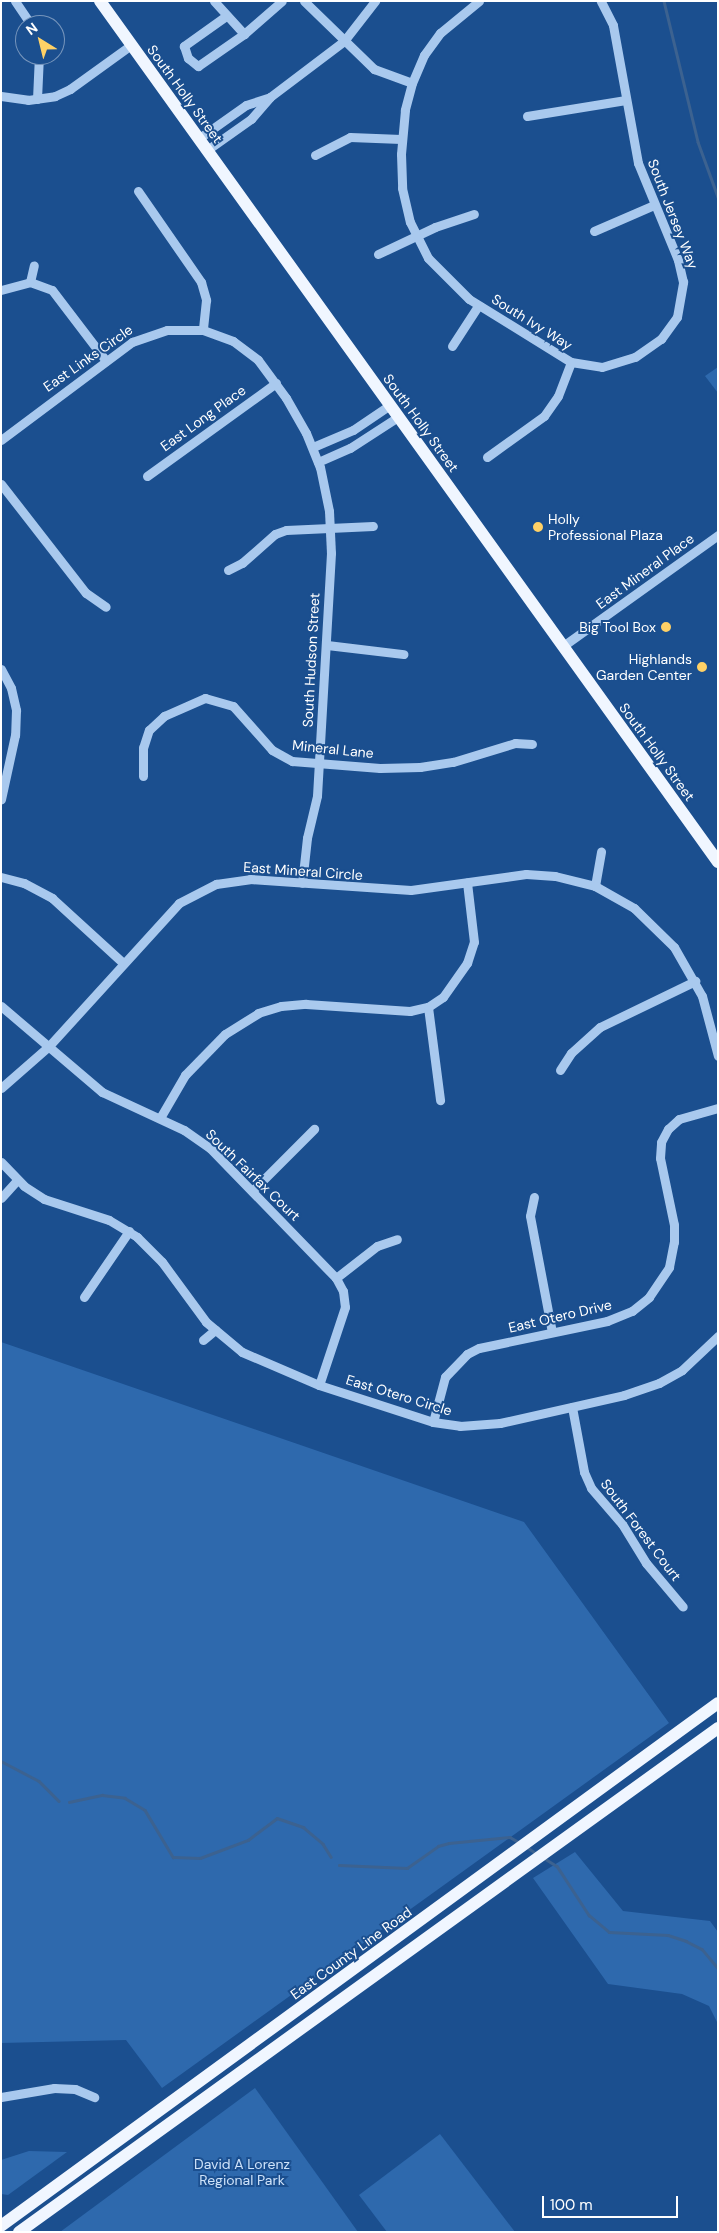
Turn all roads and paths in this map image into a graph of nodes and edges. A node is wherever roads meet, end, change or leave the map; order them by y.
1 (15, 1) edge
2 (100, 1) edge
3 (214, 1) edge
4 (282, 1) edge
5 (304, 1) edge
6 (375, 1) edge
7 (478, 1) edge
8 (601, 1) edge
9 (24, 15) edge
10 (226, 16) junction
11 (244, 34) junction
12 (344, 41) junction
13 (132, 45) junction
14 (39, 65) edge
15 (412, 83) junction
16 (1, 96) edge
17 (270, 97) junction
18 (37, 99) junction
19 (626, 100) junction
20 (527, 116) dead end
21 (198, 139) junction
22 (402, 139) junction
23 (207, 150) junction
24 (315, 155) dead end
25 (138, 191) dead end
26 (654, 205) junction
27 (474, 214) dead end
28 (594, 230) dead end
29 (416, 236) junction
30 (378, 254) dead end
31 (34, 264) dead end
32 (30, 282) junction
33 (1, 290) edge
34 (478, 306) junction
35 (203, 330) junction
36 (452, 346) dead end
37 (106, 360) junction
38 (571, 362) junction
39 (276, 383) junction
40 (390, 406) junction
41 (398, 417) junction
42 (1, 440) edge
43 (313, 447) junction
44 (487, 457) dead end
45 (318, 462) junction
46 (147, 476) dead end
47 (1, 484) edge
48 (330, 526) junction
49 (373, 526) dead end
50 (718, 534) edge
51 (228, 570) dead end
52 (106, 607) dead end
53 (327, 645) junction
54 (563, 646) junction
55 (403, 654) dead end
56 (1, 669) edge
57 (532, 744) dead end
58 (319, 763) junction
59 (143, 776) dead end
60 (1, 799) edge
61 (601, 852) dead end
62 (716, 856) edge
63 (1, 877) edge
64 (467, 882) junction
65 (302, 883) junction
66 (595, 886) junction
67 (122, 962) junction
68 (696, 981) junction
69 (1, 1006) edge
70 (428, 1007) junction
71 (49, 1046) junction
72 (718, 1056) edge
73 (560, 1070) dead end
74 (1, 1088) edge
75 (440, 1100) dead end
76 (718, 1108) edge
77 (160, 1118) junction
78 (314, 1129) dead end
79 (1, 1162) edge
80 (17, 1180) junction
81 (252, 1191) junction
82 (534, 1197) dead end
83 (1, 1198) edge
84 (129, 1231) junction
85 (397, 1239) dead end
86 (336, 1278) junction
87 (84, 1297) dead end
88 (215, 1330) junction
89 (552, 1332) junction
90 (718, 1336) edge
91 (203, 1340) dead end
92 (319, 1385) junction
93 (572, 1407) junction
94 (433, 1422) junction
95 (683, 1607) dead end
96 (718, 1703) edge
97 (718, 1728) edge
98 (1, 2097) edge
99 (94, 2097) dead end
100 (1, 2226) edge
101 (19, 2232) edge

1 - 9 street
2 - 13 main road, South Holly Street
3 - 10 street
4 - 11 street
5 - 12 street
6 - 12 street
7 - 15 street, South Ivy Way
8 - 19 street, South Jersey Way
10 - 11 street
10 - 11 street
12 - 15 street
12 - 17 street
13 - 18 street
13 - 21 main road, South Holly Street
14 - 18 street
15 - 22 street, South Ivy Way
16 - 18 street
17 - 21 street
17 - 23 street
19 - 20 street
19 - 26 street, South Jersey Way
21 - 23 main road, South Holly Street
22 - 24 street
22 - 29 street, South Ivy Way
23 - 40 main road, South Holly Street
25 - 35 street
26 - 28 street
26 - 38 street, South Jersey Way
27 - 29 street
29 - 30 street
29 - 34 street, South Ivy Way
31 - 32 street
32 - 33 street
32 - 37 street
34 - 36 street, South Ivy Way
34 - 38 street, South Ivy Way
35 - 37 street, East Links Circle
35 - 39 street, South Hudson Street
37 - 42 street, East Links Circle
38 - 44 street
39 - 43 street, South Hudson Street
39 - 46 street, East Long Place
40 - 41 main road, South Holly Street
40 - 43 street
41 - 45 street
41 - 54 main road, South Holly Street
43 - 45 street, South Hudson Street
45 - 48 street, South Hudson Street
47 - 52 street
48 - 49 street
48 - 51 street
48 - 53 street, South Hudson Street
50 - 54 street, East Mineral Place
53 - 55 street
53 - 58 street, South Hudson Street
54 - 62 main road, South Holly Street
56 - 60 street
57 - 58 street, Mineral Lane
58 - 59 street, Mineral Lane
58 - 65 street, South Hudson Street
61 - 66 street
63 - 67 street
64 - 65 street, East Mineral Circle
64 - 66 street, East Mineral Circle
64 - 70 street
65 - 67 street, East Mineral Circle
66 - 68 street, East Mineral Circle
67 - 71 street, East Mineral Circle
68 - 72 street, East Mineral Circle
68 - 73 street
69 - 71 street, South Fairfax Court
70 - 75 street
70 - 77 street
71 - 74 street, East Mineral Circle
71 - 77 street, South Fairfax Court
76 - 89 street, East Otero Drive
77 - 81 street, South Fairfax Court
78 - 81 street
79 - 80 street, East Otero Circle
80 - 83 street
80 - 84 street, East Otero Circle
81 - 86 street, South Fairfax Court
82 - 89 street
84 - 87 street
84 - 88 street, East Otero Circle
85 - 86 street
86 - 92 street, South Fairfax Court
88 - 91 street
88 - 92 street, East Otero Circle
89 - 94 street, East Otero Drive
90 - 93 street, East Otero Circle
92 - 94 street, East Otero Circle
93 - 94 street, East Otero Circle
93 - 95 street, South Forest Court
96 - 100 main road, East County Line Road
97 - 101 main road
98 - 99 street

